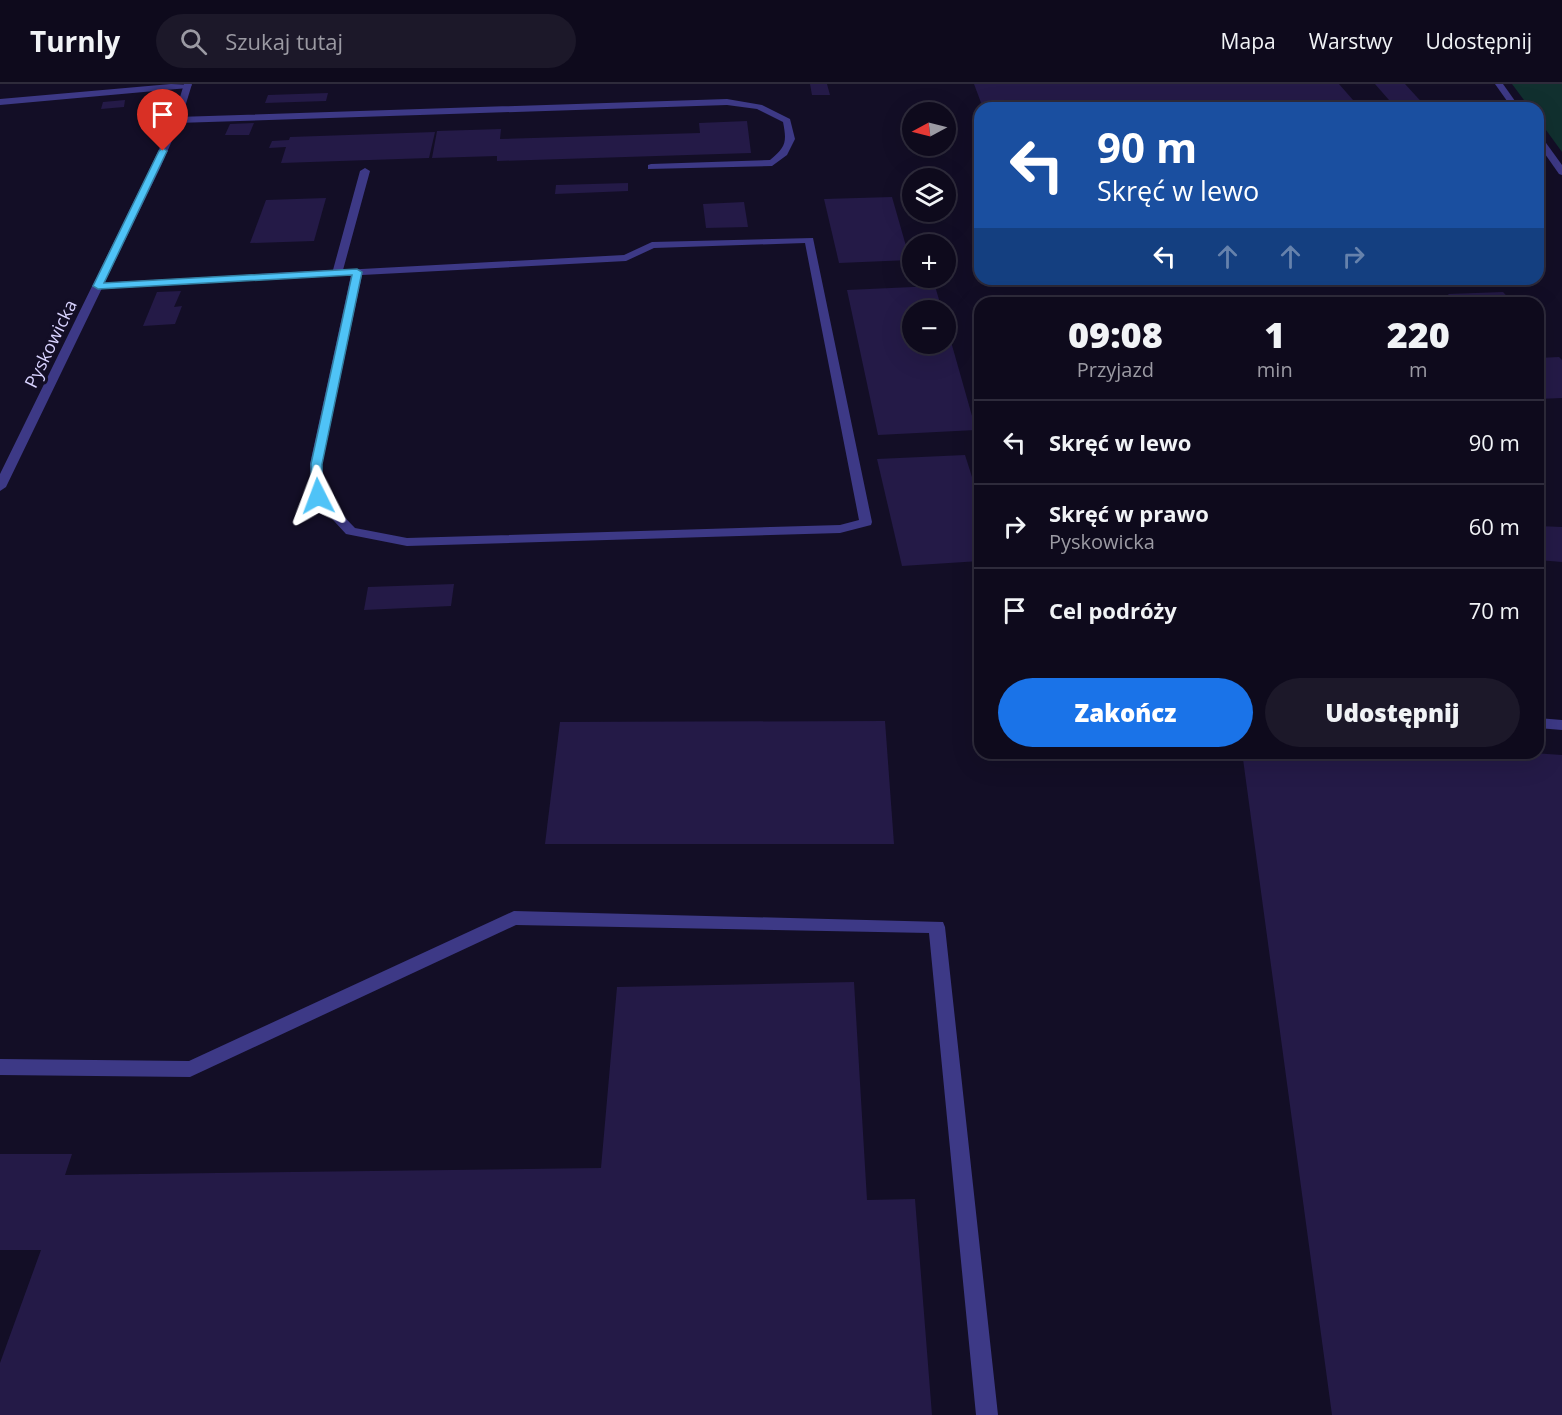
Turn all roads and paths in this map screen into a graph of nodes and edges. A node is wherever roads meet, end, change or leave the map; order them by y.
1 (72, 84) edge
2 (188, 84) edge
3 (1499, 84) edge
4 (28, 99) junction
5 (0, 102) edge
6 (1512, 102) edge
7 (177, 120) junction
8 (1544, 146) edge
9 (651, 167) dead end
10 (365, 171) dead end
11 (1562, 172) edge
12 (357, 272) junction
13 (337, 273) junction
14 (98, 286) junction
15 (0, 487) edge
16 (1544, 724) edge
17 (1562, 725) edge
18 (0, 1067) edge
19 (987, 1415) edge

1 - 4 street
2 - 4 street
2 - 7 street, Pyskowicka
3 - 6 street
4 - 5 street
7 - 9 street
7 - 14 street, Pyskowicka
8 - 11 street
10 - 13 street
12 - 12 street
12 - 13 street
13 - 14 street
14 - 15 street, Pyskowicka
16 - 17 street
18 - 19 street

